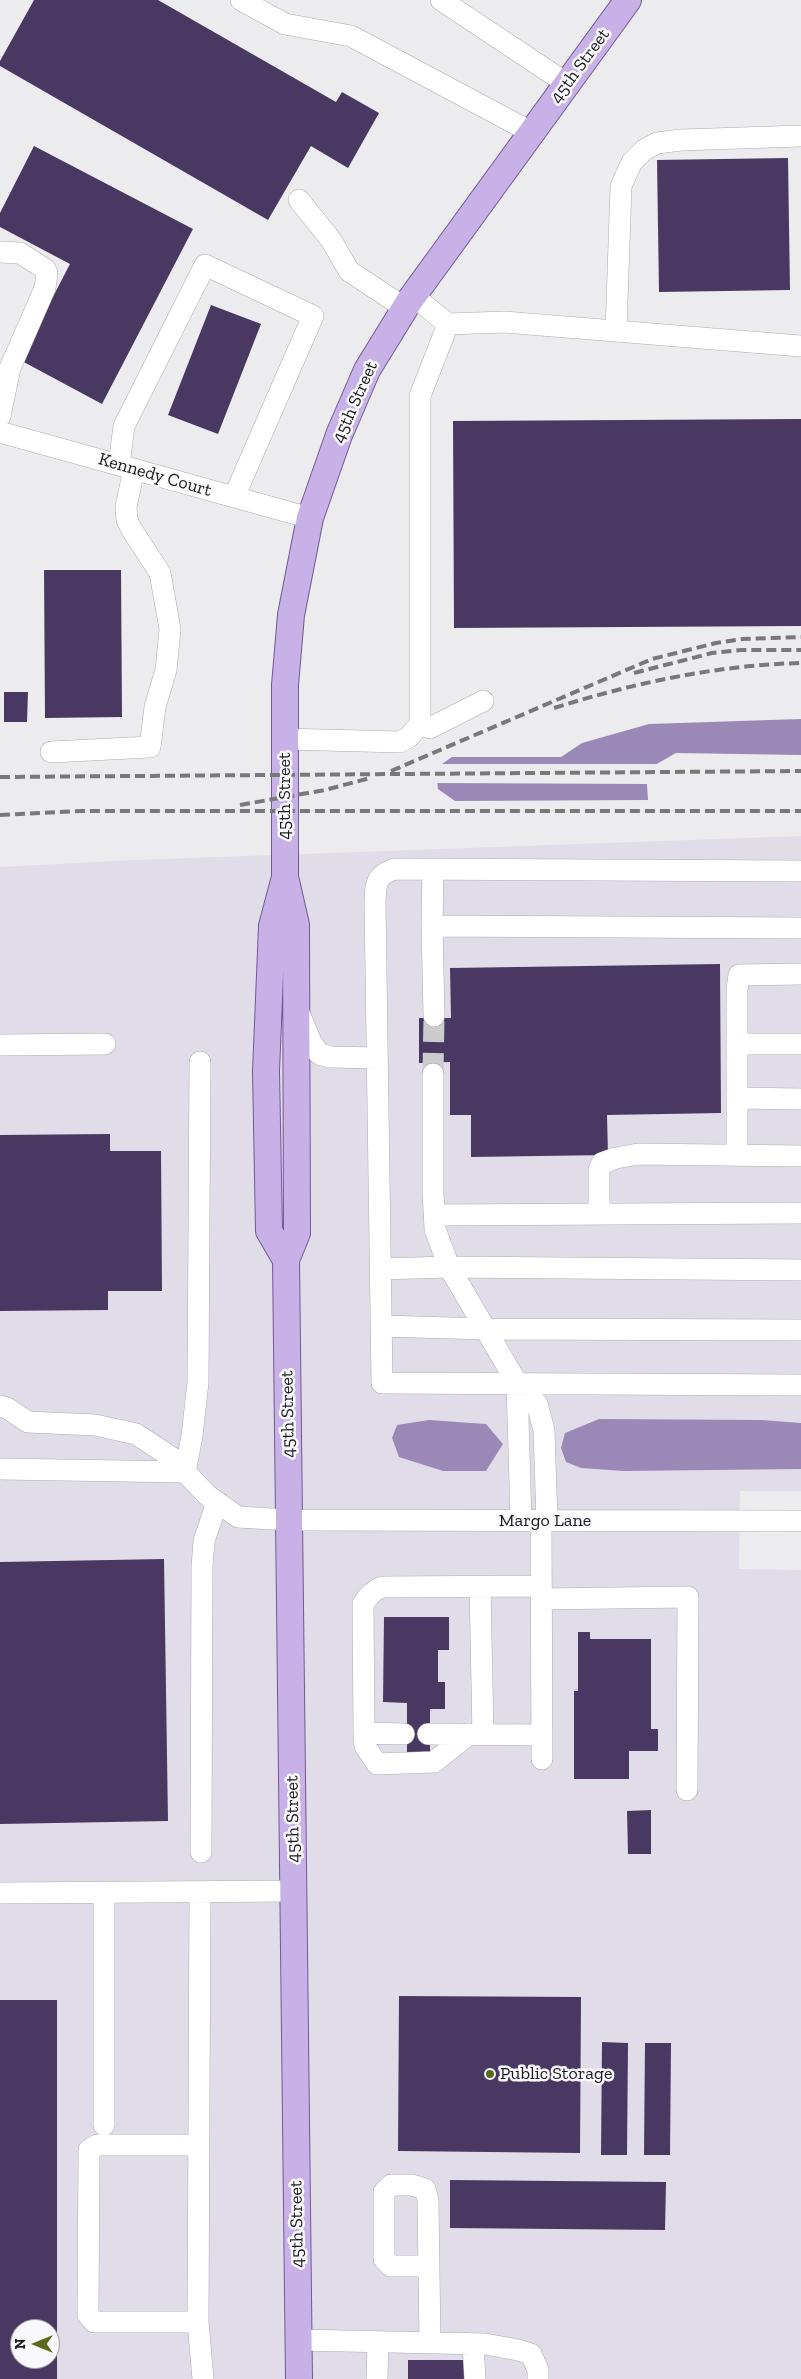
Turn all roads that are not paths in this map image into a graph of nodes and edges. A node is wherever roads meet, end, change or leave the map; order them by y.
1 (241, 0) edge
2 (628, 0) edge
3 (453, 3) edge
4 (566, 83) junction
5 (531, 132) junction
6 (801, 136) edge
7 (299, 200) dead end
8 (0, 252) edge
9 (409, 302) junction
10 (448, 324) junction
11 (616, 331) junction
12 (801, 346) edge
13 (0, 416) edge
14 (0, 432) edge
15 (126, 467) junction
16 (234, 497) junction
17 (310, 518) junction
18 (483, 701) dead end
19 (420, 724) junction
20 (285, 739) junction
21 (52, 752) dead end
22 (433, 869) junction
23 (801, 871) edge
24 (285, 877) junction
25 (432, 926) junction
26 (801, 928) edge
27 (801, 974) edge
28 (296, 1004) junction
29 (434, 1016) tunnel mouth
30 (105, 1044) dead end
31 (737, 1044) junction
32 (801, 1044) edge
33 (0, 1045) edge
34 (377, 1058) junction
35 (200, 1062) dead end
36 (433, 1074) tunnel mouth
37 (737, 1098) junction
38 (801, 1099) edge
39 (737, 1155) junction
40 (801, 1156) edge
41 (801, 1213) edge
42 (599, 1214) junction
43 (434, 1215) junction
44 (286, 1260) junction
45 (449, 1267) junction
46 (380, 1269) junction
47 (801, 1270) edge
48 (381, 1326) junction
49 (486, 1329) junction
50 (801, 1330) edge
51 (517, 1383) junction
52 (801, 1385) edge
53 (0, 1406) edge
54 (0, 1470) edge
55 (185, 1472) junction
56 (217, 1502) junction
57 (289, 1520) junction
58 (536, 1521) junction
59 (801, 1522) edge
60 (480, 1587) junction
61 (541, 1593) junction
62 (364, 1733) junction
63 (404, 1734) dead end
64 (428, 1734) dead end
65 (476, 1734) junction
66 (542, 1735) junction
67 (542, 1758) dead end
68 (687, 1790) dead end
69 (201, 1852) dead end
70 (293, 1891) junction
71 (104, 1892) junction
72 (200, 1892) junction
73 (0, 1893) edge
74 (104, 2125) dead end
75 (198, 2144) junction
76 (429, 2266) dead end
77 (198, 2322) junction
78 (298, 2340) junction
79 (378, 2342) junction
80 (430, 2343) junction
81 (473, 2344) junction
82 (203, 2379) edge
83 (299, 2379) edge
84 (377, 2379) edge
85 (475, 2379) edge
86 (538, 2379) edge

1 - 5 street
2 - 4 main road, 45th Street
3 - 4 street
4 - 5 main road, 45th Street
5 - 9 main road, 45th Street
6 - 11 street
7 - 9 street
8 - 13 street
9 - 10 street
9 - 17 main road, 45th Street
10 - 11 street
10 - 19 street
11 - 12 street
14 - 15 street, Kennedy Court
15 - 16 street, Kennedy Court
15 - 16 street
15 - 21 street
16 - 17 street, Kennedy Court
17 - 20 main road, 45th Street
18 - 19 street
19 - 20 street
20 - 24 main road, 45th Street
22 - 23 street
22 - 25 street
22 - 34 street
24 - 28 main road, 45th Street
24 - 44 main road, 45th Street
25 - 26 street
25 - 29 street
27 - 31 street
28 - 34 street
28 - 44 main road, 45th Street
30 - 33 street
31 - 32 street
31 - 37 street
34 - 46 street
35 - 55 street
36 - 43 street
37 - 38 street
37 - 39 street
39 - 40 street
39 - 42 street
41 - 42 street
42 - 43 street
43 - 45 street
44 - 57 main road, 45th Street
45 - 46 street
45 - 47 street
45 - 49 street
46 - 48 street
48 - 49 street
48 - 51 street
49 - 50 street
49 - 51 street
51 - 52 street
51 - 58 street
53 - 55 street, Margo Lane
54 - 55 street
55 - 56 street, Margo Lane
56 - 57 street, Margo Lane
56 - 69 street
57 - 58 street, Margo Lane
57 - 70 main road, 45th Street
58 - 59 street, Margo Lane
58 - 61 street
60 - 61 street
60 - 62 street
60 - 65 street
61 - 66 street
61 - 68 street
62 - 63 street
62 - 65 street
64 - 65 street
65 - 66 street
66 - 67 street
70 - 72 street
70 - 78 main road, 45th Street
71 - 72 street
71 - 73 street
71 - 74 street
72 - 75 street
75 - 77 street
75 - 77 street
76 - 80 street
77 - 82 street
78 - 79 street
78 - 83 main road, 45th Street
79 - 80 street
79 - 84 street
80 - 81 street
81 - 85 street
81 - 86 street

